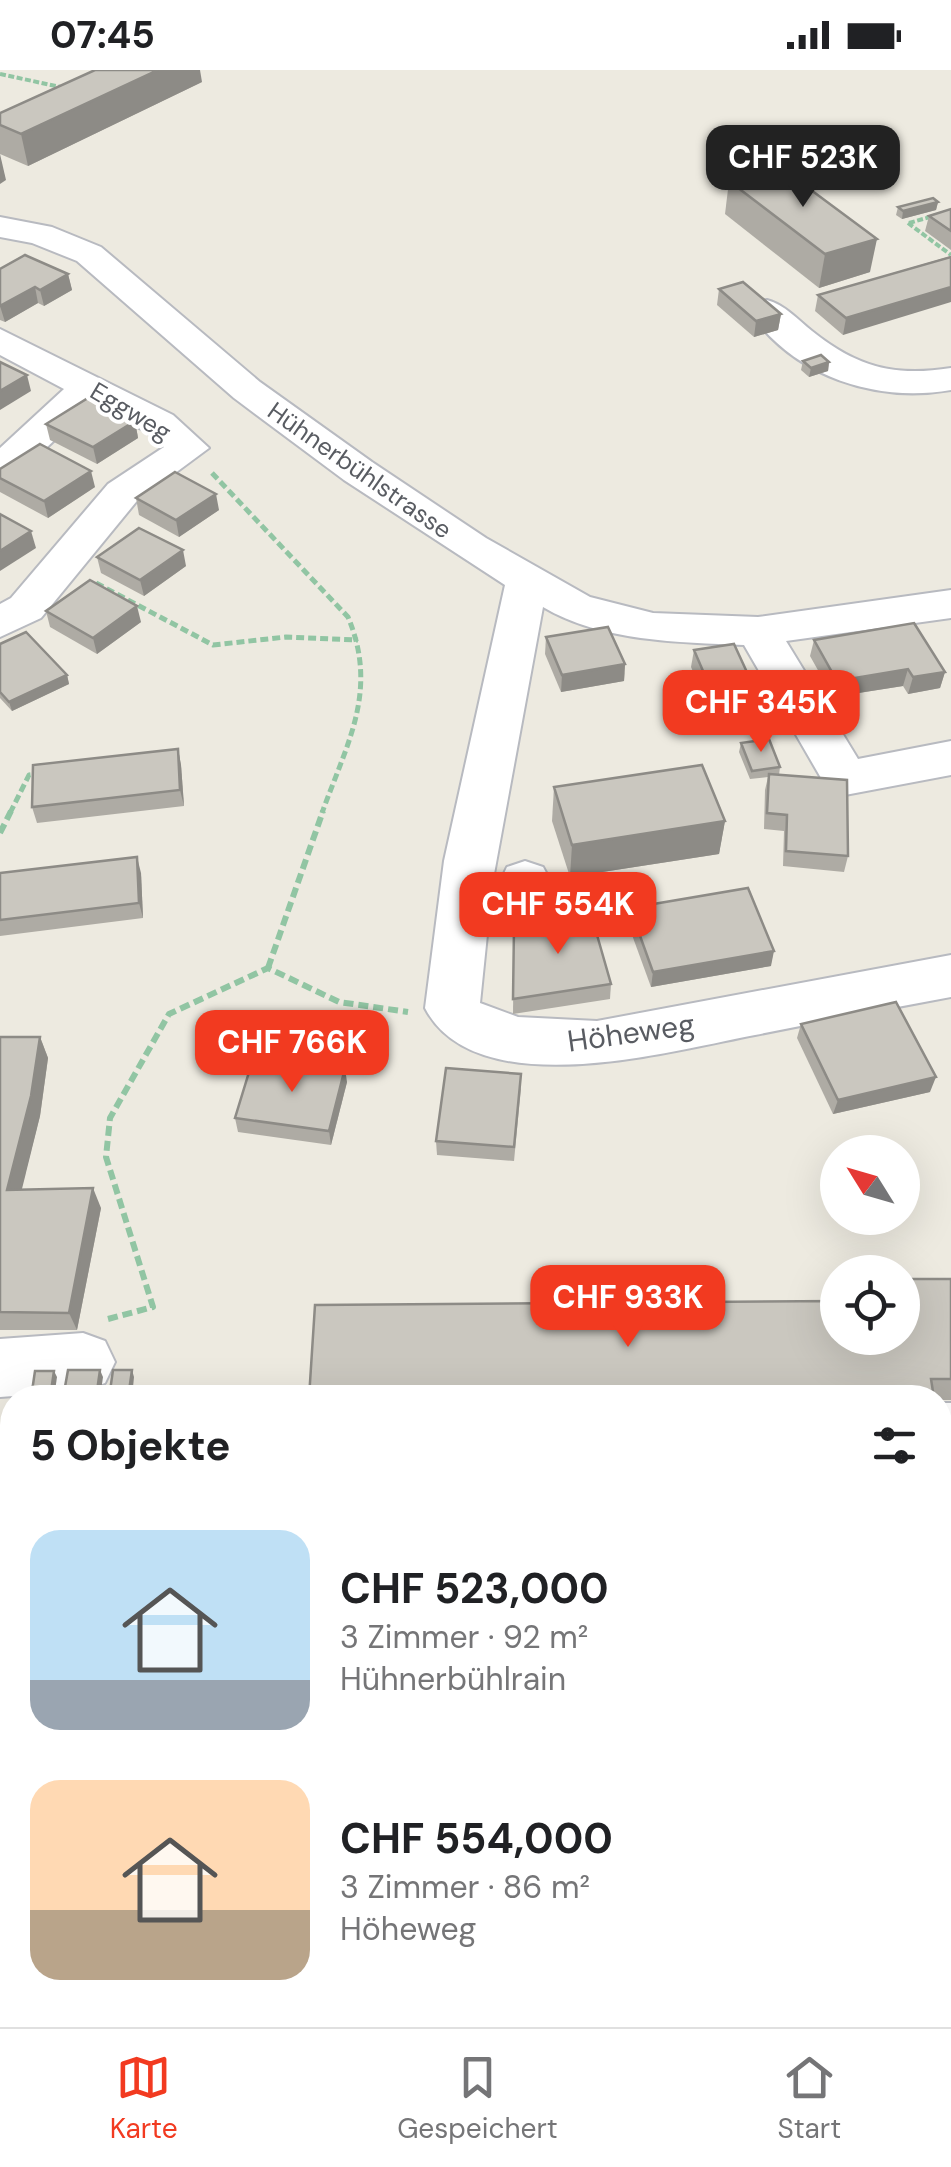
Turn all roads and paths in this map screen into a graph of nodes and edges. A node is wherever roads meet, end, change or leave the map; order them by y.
1 (0, 74) edge
2 (72, 89) edge
3 (951, 211) edge
4 (0, 226) edge
5 (951, 256) edge
6 (778, 314) edge
7 (0, 340) edge
8 (951, 379) edge
9 (90, 386) junction
10 (189, 448) junction
11 (0, 470) edge
12 (65, 566) junction
13 (527, 581) junction
14 (951, 604) edge
15 (0, 623) edge
16 (758, 631) junction
17 (358, 640) junction
18 (951, 758) edge
19 (46, 773) edge
20 (0, 833) edge
21 (525, 880) dead end
22 (464, 909) junction
23 (268, 968) junction
24 (951, 976) edge
25 (413, 1012) dead end
26 (92, 1341) joint
27 (0, 1368) edge

1 - 2 path
3 - 5 path
4 - 13 street, Hühnerbühlstrasse
6 - 8 street
7 - 9 street, Eggweg
9 - 10 street, Eggweg
9 - 11 street
10 - 12 street, Eggweg
10 - 17 path
12 - 15 street, Eggweg
12 - 17 path
13 - 16 street, Hühnerbühlstrasse
13 - 22 street, Höheweg
14 - 16 street, Hühnerbühlstrasse
16 - 18 street
17 - 23 path
19 - 20 path
21 - 22 street
22 - 24 street, Höheweg
23 - 25 path
23 - 26 path
26 - 27 street

